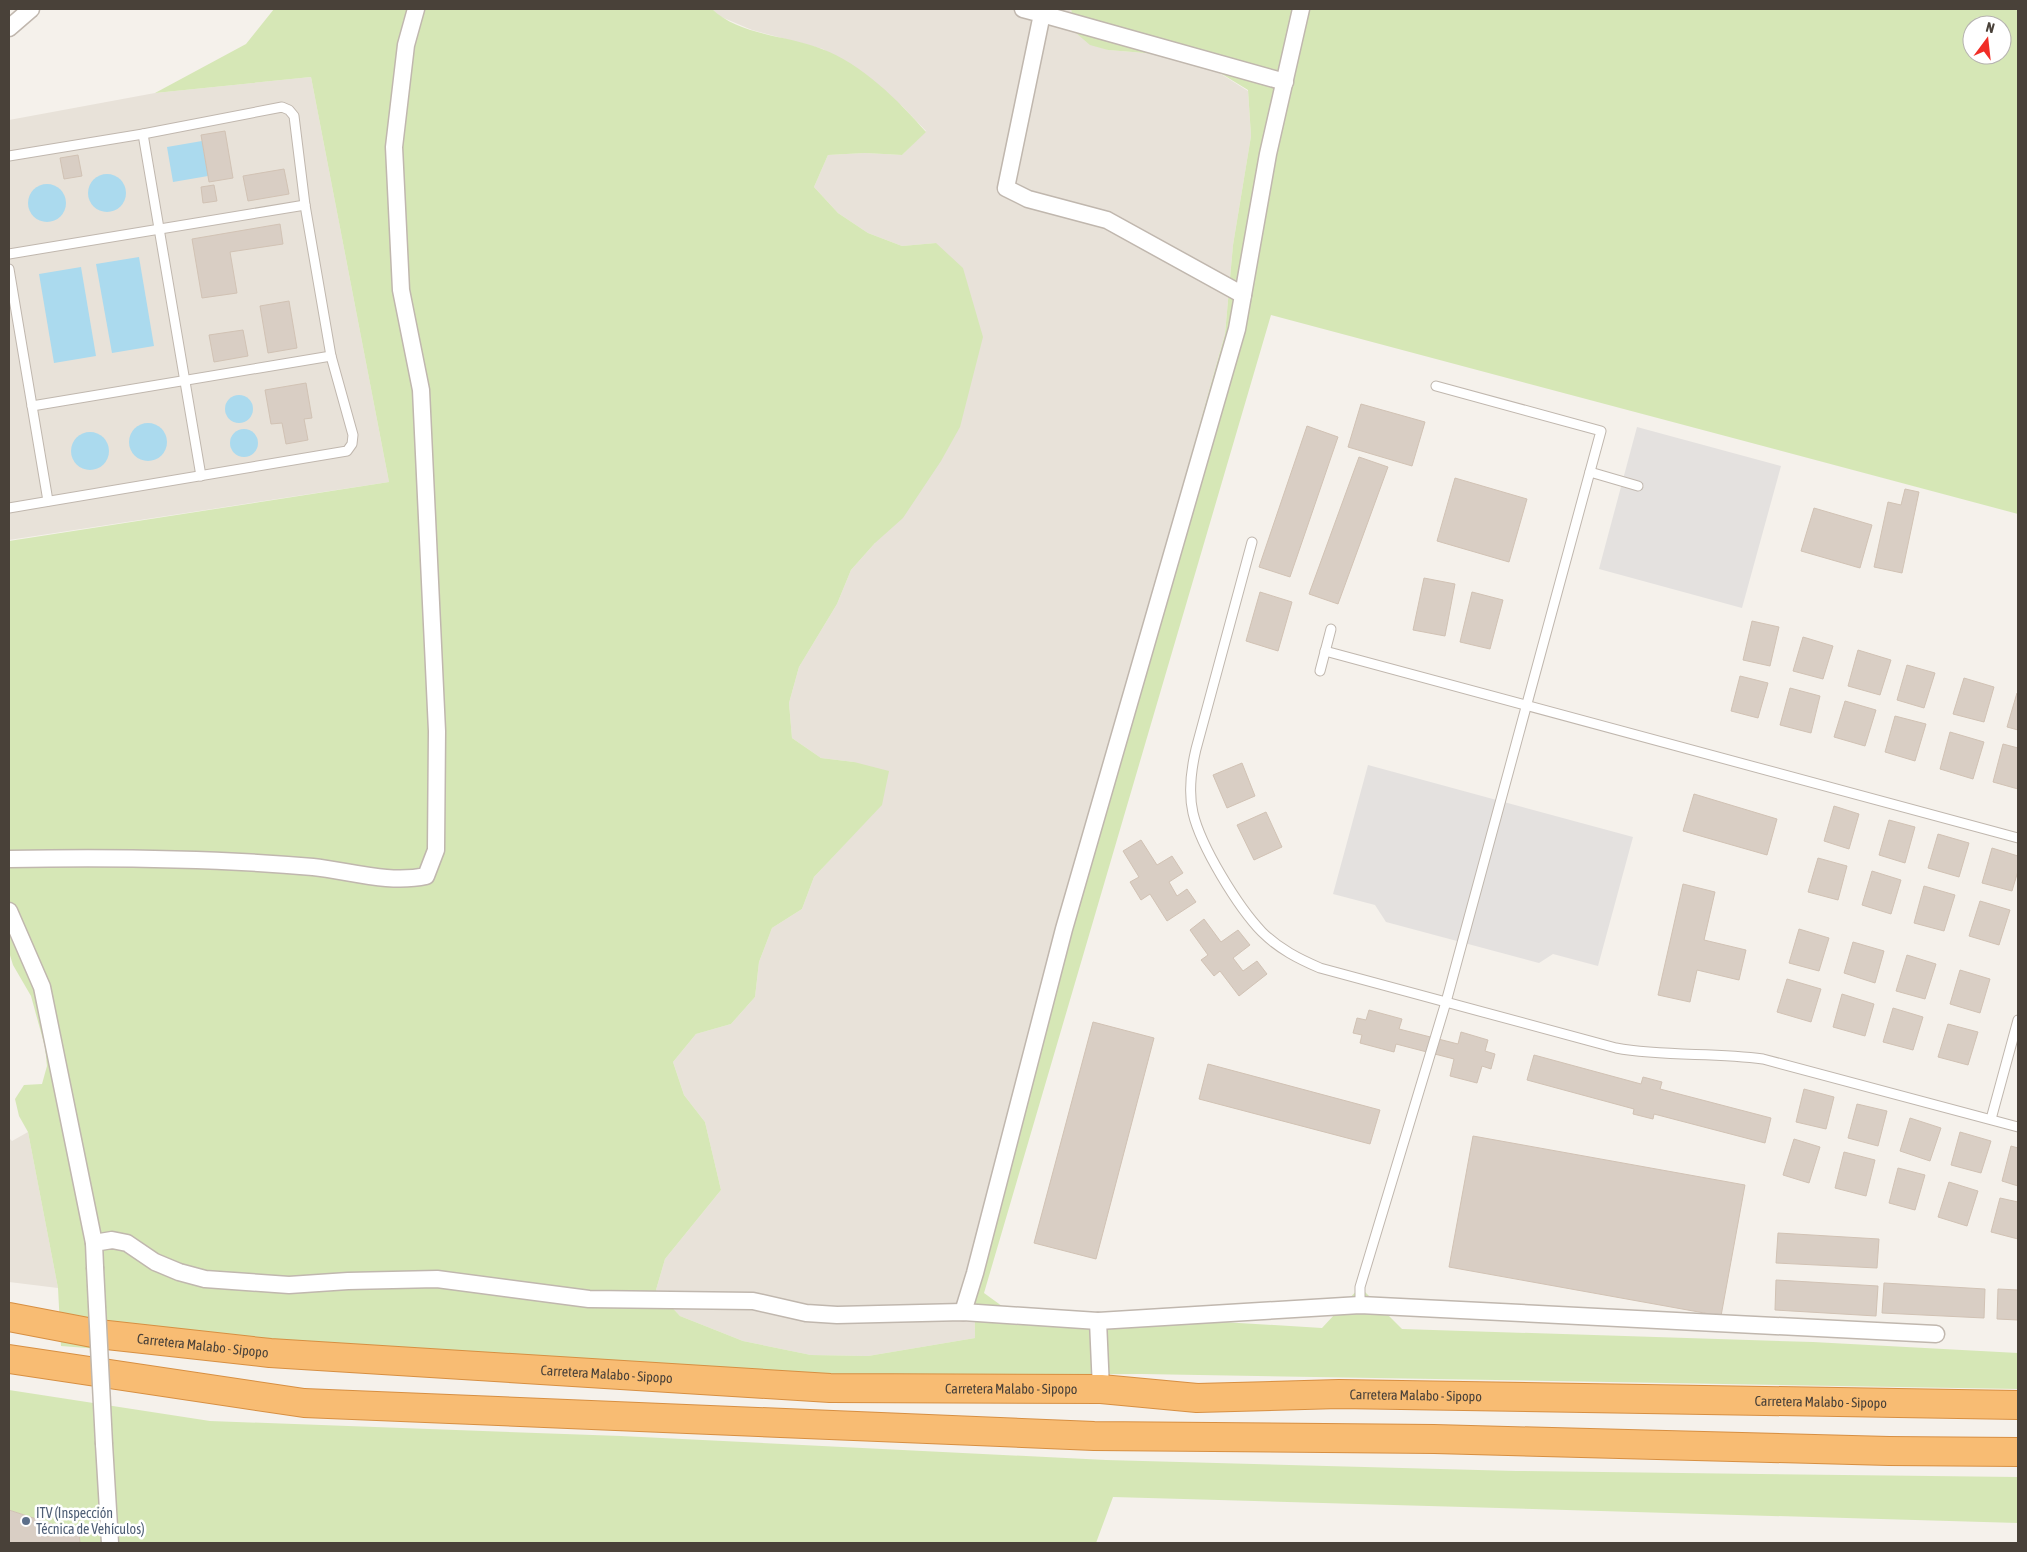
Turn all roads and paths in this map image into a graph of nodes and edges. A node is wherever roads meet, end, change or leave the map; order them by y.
1 (31, 9) edge
2 (416, 9) edge
3 (1023, 9) edge
4 (1301, 9) edge
5 (1042, 14) junction
6 (9, 28) edge
7 (1285, 82) junction
8 (143, 134) junction
9 (9, 156) edge
10 (305, 205) junction
11 (159, 229) junction
12 (9, 254) edge
13 (9, 269) edge
14 (1243, 295) junction
15 (11, 301) edge
16 (19, 329) junction
17 (9, 330) edge
18 (331, 356) junction
19 (185, 380) junction
20 (1436, 386) dead end
21 (32, 406) junction
22 (1590, 472) junction
23 (201, 476) junction
24 (1638, 486) dead end
25 (48, 501) junction
26 (9, 508) edge
27 (1252, 542) dead end
28 (1331, 629) dead end
29 (1325, 650) junction
30 (1320, 671) dead end
31 (1527, 705) junction
32 (2018, 838) edge
33 (9, 859) edge
34 (9, 911) edge
35 (1446, 1002) junction
36 (2018, 1020) edge
37 (1991, 1119) junction
38 (2018, 1126) edge
39 (94, 1243) junction
40 (1360, 1305) junction
41 (963, 1312) junction
42 (9, 1317) edge
43 (1098, 1320) junction
44 (1936, 1334) dead end
45 (9, 1358) edge
46 (1101, 1389) junction
47 (2018, 1406) edge
48 (2018, 1452) edge
49 (110, 1543) edge

1 - 6 street
2 - 33 street
3 - 5 street
4 - 7 street
5 - 7 street
5 - 14 street
7 - 14 street
8 - 9 lane
8 - 10 lane
8 - 11 lane
10 - 11 lane
10 - 18 lane
11 - 12 lane
11 - 19 lane
13 - 15 lane
14 - 41 street
15 - 16 lane
16 - 17 lane
16 - 21 lane
18 - 19 lane
18 - 23 lane
19 - 21 lane
19 - 23 lane
20 - 22 lane
21 - 25 lane
22 - 24 lane
22 - 31 lane
23 - 25 lane
25 - 26 lane
27 - 35 lane
28 - 29 lane
29 - 30 lane
29 - 31 lane
31 - 32 lane
31 - 35 lane
34 - 39 street
35 - 37 lane
35 - 40 lane
36 - 37 lane
37 - 38 lane
39 - 41 street
39 - 49 street, bridge
40 - 43 street
40 - 44 street
41 - 43 street
42 - 46 highway, Carretera Malabo - Sipopo
43 - 46 street
45 - 48 highway
46 - 47 highway, Carretera Malabo - Sipopo

